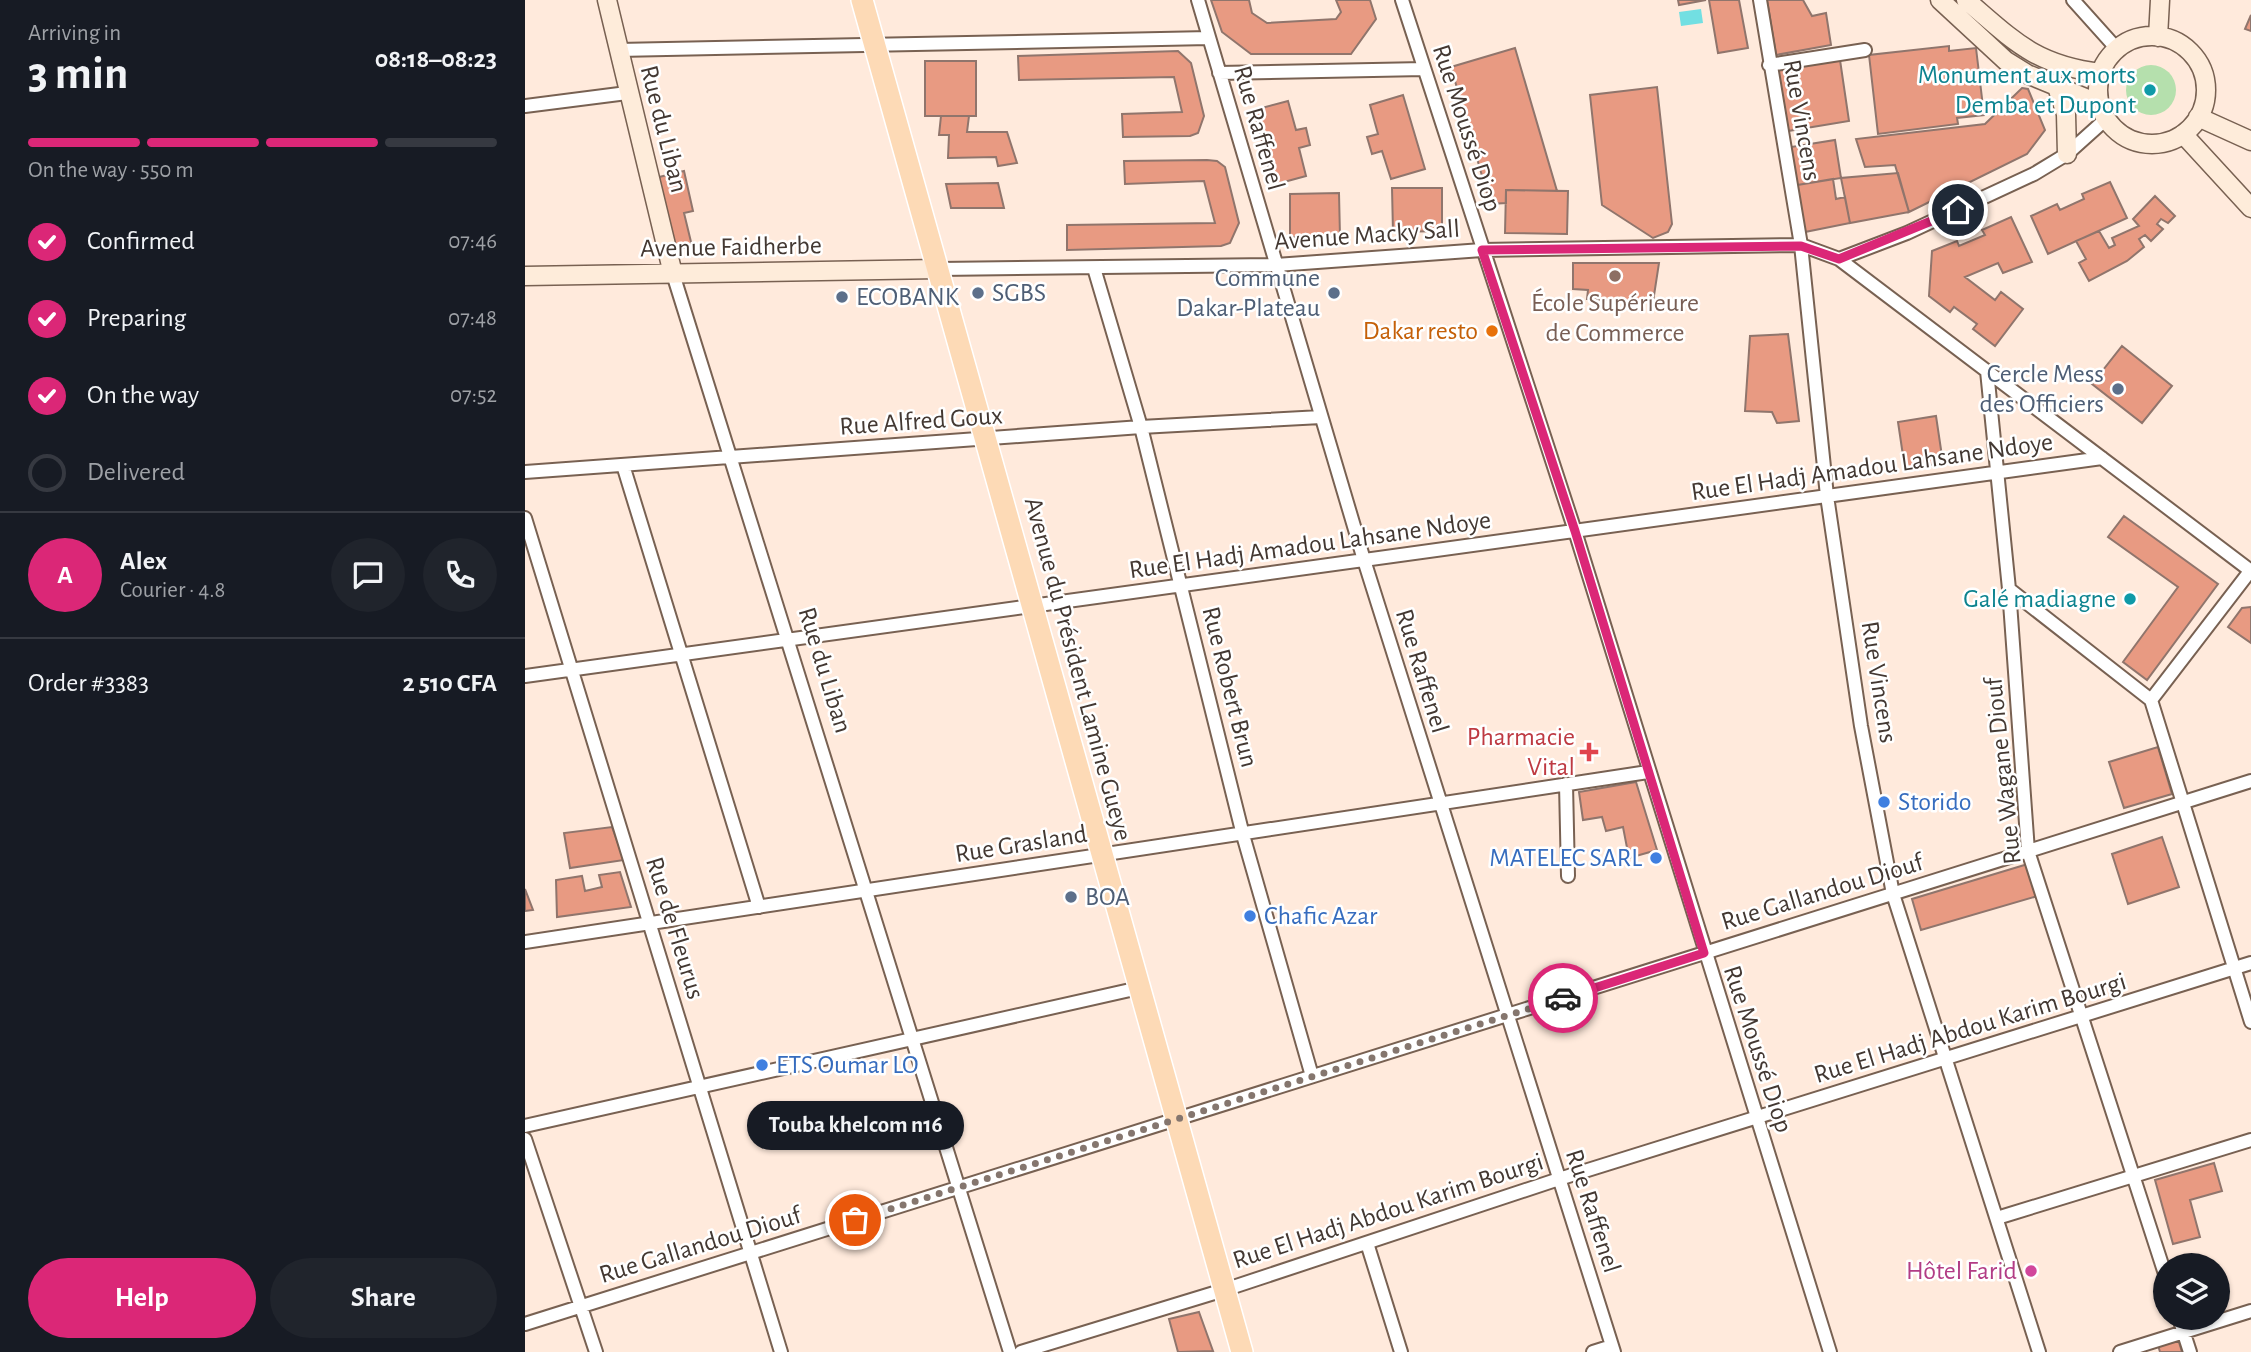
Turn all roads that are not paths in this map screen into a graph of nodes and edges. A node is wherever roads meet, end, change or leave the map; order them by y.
1 (607, 0) edge
2 (862, 0) edge
3 (1198, 0) edge
4 (1402, 0) edge
5 (1760, 0) edge
6 (1940, 0) edge
7 (1966, 0) edge
8 (2073, 0) edge
9 (2159, 0) edge
10 (2158, 37) junction
11 (1209, 38) junction
12 (875, 45) junction
13 (2117, 49) junction
14 (618, 50) junction
15 (1865, 50) dead end
16 (1769, 65) junction
17 (1424, 69) junction
18 (1219, 73) junction
19 (2101, 73) junction
20 (2057, 86) junction
21 (627, 93) junction
22 (525, 106) edge
23 (2103, 112) junction
24 (2198, 117) junction
25 (2183, 134) junction
26 (2251, 141) edge
27 (2067, 154) junction
28 (2251, 208) edge
29 (1801, 246) junction
30 (1482, 250) junction
31 (1839, 259) junction
32 (1276, 265) junction
33 (1094, 268) junction
34 (939, 269) junction
35 (673, 274) junction
36 (525, 276) edge
37 (1987, 371) junction
38 (1321, 417) junction
39 (1141, 427) junction
40 (986, 440) junction
41 (730, 458) junction
42 (2102, 458) junction
43 (623, 465) junction
44 (525, 472) edge
45 (1997, 472) junction
46 (1827, 496) junction
47 (525, 518) edge
48 (1575, 531) junction
49 (1364, 560) junction
50 (2251, 570) edge
51 (1182, 586) junction
52 (2009, 589) junction
53 (1031, 606) junction
54 (788, 640) junction
55 (682, 655) junction
56 (574, 670) junction
57 (525, 677) edge
58 (2151, 700) junction
59 (1648, 772) junction
60 (2251, 781) edge
61 (1566, 784) junction
62 (1440, 803) junction
63 (2183, 803) junction
64 (1243, 835) junction
65 (2028, 851) junction
66 (1101, 855) junction
67 (1569, 876) dead end
68 (866, 890) junction
69 (1893, 894) junction
70 (759, 907) junction
71 (649, 923) junction
72 (525, 942) edge
73 (1704, 953) junction
74 (2251, 963) edge
75 (2235, 969) junction
76 (1139, 988) junction
77 (1507, 1015) junction
78 (2082, 1018) junction
79 (2251, 1022) edge
80 (912, 1039) junction
81 (1946, 1060) junction
82 (1312, 1076) junction
83 (700, 1087) junction
84 (1178, 1118) junction
85 (1756, 1118) junction
86 (525, 1126) edge
87 (525, 1139) edge
88 (2251, 1140) edge
89 (2133, 1176) junction
90 (1559, 1179) junction
91 (959, 1187) junction
92 (1997, 1218) junction
93 (1367, 1243) junction
94 (751, 1253) junction
95 (2158, 1253) edge
96 (1224, 1290) junction
97 (581, 1306) junction
98 (2251, 1311) edge
99 (525, 1324) edge
100 (2183, 1332) junction
101 (1613, 1349) edge
102 (596, 1352) edge
103 (781, 1352) edge
104 (1010, 1352) edge
105 (1021, 1352) edge
106 (1242, 1352) edge
107 (1401, 1352) edge
108 (1593, 1352) edge
109 (1830, 1352) edge
110 (2039, 1352) edge
111 (2120, 1352) edge
112 (2190, 1352) edge

1 - 14 street, Rue du Liban
2 - 12 main road, Avenue du Président Lamine Gueye
3 - 11 street, Rue Raffenel
4 - 17 street, Rue Moussé Diop
5 - 16 street, Rue Vincens
6 - 20 street
7 - 19 street
8 - 13 street
9 - 10 street
10 - 13 street
10 - 24 street
11 - 12 street
11 - 18 street, Rue Raffenel
12 - 14 street
12 - 34 main road, Avenue du Président Lamine Gueye
13 - 19 street
14 - 21 street, Rue du Liban
15 - 16 street
16 - 29 street, Rue Vincens
17 - 18 street
17 - 30 street, Rue Moussé Diop
18 - 32 street, Rue Raffenel
19 - 23 street
20 - 23 street
20 - 27 street
21 - 22 street
21 - 35 street, Rue du Liban
23 - 25 street
23 - 27 street
24 - 25 street
24 - 26 street
25 - 28 street
27 - 31 street
29 - 30 street, Avenue Macky Sall
29 - 31 street, Avenue Macky Sall
29 - 46 street, Rue Vincens
30 - 32 street, Avenue Macky Sall
30 - 48 street, Rue Moussé Diop
31 - 37 street, Avenue Macky Sall
32 - 33 street, Avenue Macky Sall
32 - 38 street, Rue Raffenel
33 - 34 street, Avenue Macky Sall
33 - 39 street, Rue Robert Brun
34 - 35 street, Avenue Faidherbe
34 - 40 main road, Avenue du Président Lamine Gueye
35 - 36 street, Avenue Faidherbe
35 - 41 street, Rue du Liban
37 - 42 street, Avenue Macky Sall
37 - 45 street, Rue Wagane Diouf
38 - 39 street, Rue Alfred Goux
38 - 49 street, Rue Raffenel
39 - 40 street, Rue Alfred Goux
39 - 51 street, Rue Robert Brun
40 - 41 street, Rue Alfred Goux
40 - 53 main road, Avenue du Président Lamine Gueye
41 - 43 street, Rue Alfred Goux
41 - 54 street, Rue du Liban
42 - 45 street, Rue El Hadj Amadou Lahsane Ndoye
42 - 50 street, Avenue Macky Sall
43 - 44 street, Rue Alfred Goux
43 - 55 street
45 - 46 street, Rue El Hadj Amadou Lahsane Ndoye
45 - 52 street, Rue Wagane Diouf
46 - 48 street, Rue El Hadj Amadou Lahsane Ndoye
46 - 69 street, Rue Vincens
47 - 56 street, Rue de Fleurus
48 - 49 street, Rue El Hadj Amadou Lahsane Ndoye
48 - 59 street, Rue Moussé Diop
49 - 51 street, Rue El Hadj Amadou Lahsane Ndoye
49 - 62 street, Rue Raffenel
50 - 58 street
51 - 53 street, Rue El Hadj Amadou Lahsane Ndoye
51 - 64 street, Rue Robert Brun
52 - 58 street
52 - 65 street, Rue Wagane Diouf
53 - 54 street, Rue El Hadj Amadou Lahsane Ndoye
53 - 66 main road, Avenue du Président Lamine Gueye
54 - 55 street, Rue El Hadj Amadou Lahsane Ndoye
54 - 68 street, Rue du Liban
55 - 56 street, Rue El Hadj Amadou Lahsane Ndoye
55 - 70 street
56 - 57 street, Rue El Hadj Amadou Lahsane Ndoye
56 - 71 street, Rue de Fleurus
58 - 63 street
59 - 61 street, Rue Grasland
59 - 73 street, Rue Moussé Diop
60 - 63 street, Rue Gallandou Diouf
61 - 62 street, Rue Grasland
61 - 67 street
62 - 64 street, Rue Grasland
62 - 77 street, Rue Raffenel
63 - 65 street, Rue Gallandou Diouf
63 - 75 street
64 - 66 street, Rue Grasland
64 - 82 street, Rue Robert Brun
65 - 69 street, Rue Gallandou Diouf
65 - 78 street, Rue Wagane Diouf
66 - 68 street, Rue Grasland
66 - 76 main road, Avenue du Président Lamine Gueye
68 - 70 street, Rue Grasland
68 - 80 street, Rue du Liban
69 - 73 street, Rue Gallandou Diouf
69 - 81 street, Rue Vincens
70 - 71 street, Rue Grasland
71 - 72 street, Rue Grasland
71 - 83 street, Rue de Fleurus
73 - 77 street, Rue Gallandou Diouf
73 - 85 street, Rue Moussé Diop
74 - 75 street, Rue El Hadj Abdou Karim Bourgi
75 - 78 street, Rue El Hadj Abdou Karim Bourgi
75 - 79 street
76 - 80 street
76 - 84 main road, Avenue du Président Lamine Gueye
77 - 82 street, Rue Gallandou Diouf
77 - 90 street, Rue Raffenel
78 - 81 street, Rue El Hadj Abdou Karim Bourgi
78 - 89 street, Rue Wagane Diouf
80 - 83 street
80 - 91 street, Rue du Liban
81 - 85 street, Rue El Hadj Abdou Karim Bourgi
81 - 92 street, Rue Vincens
82 - 84 street, Rue Gallandou Diouf
83 - 86 street
83 - 94 street, Rue de Fleurus
84 - 91 street, Rue Gallandou Diouf
84 - 96 main road, Avenue du Président Lamine Gueye
85 - 90 street, Rue El Hadj Abdou Karim Bourgi
85 - 109 street, Rue Moussé Diop
87 - 97 street
88 - 89 street
89 - 92 street
89 - 95 street, Rue Wagane Diouf
90 - 93 street, Rue El Hadj Abdou Karim Bourgi
90 - 101 street, Rue Raffenel
91 - 94 street, Rue Gallandou Diouf
91 - 104 street, Rue du Liban
92 - 110 street, Rue Vincens
93 - 96 street, Rue El Hadj Abdou Karim Bourgi
93 - 107 street
94 - 97 street, Rue Gallandou Diouf
94 - 103 street, Rue de Fleurus
96 - 105 street, Rue El Hadj Abdou Karim Bourgi
96 - 106 main road, Avenue du Président Lamine Gueye
97 - 99 street, Rue Gallandou Diouf
97 - 102 street
98 - 100 street
100 - 111 street
100 - 112 street
101 - 108 street

